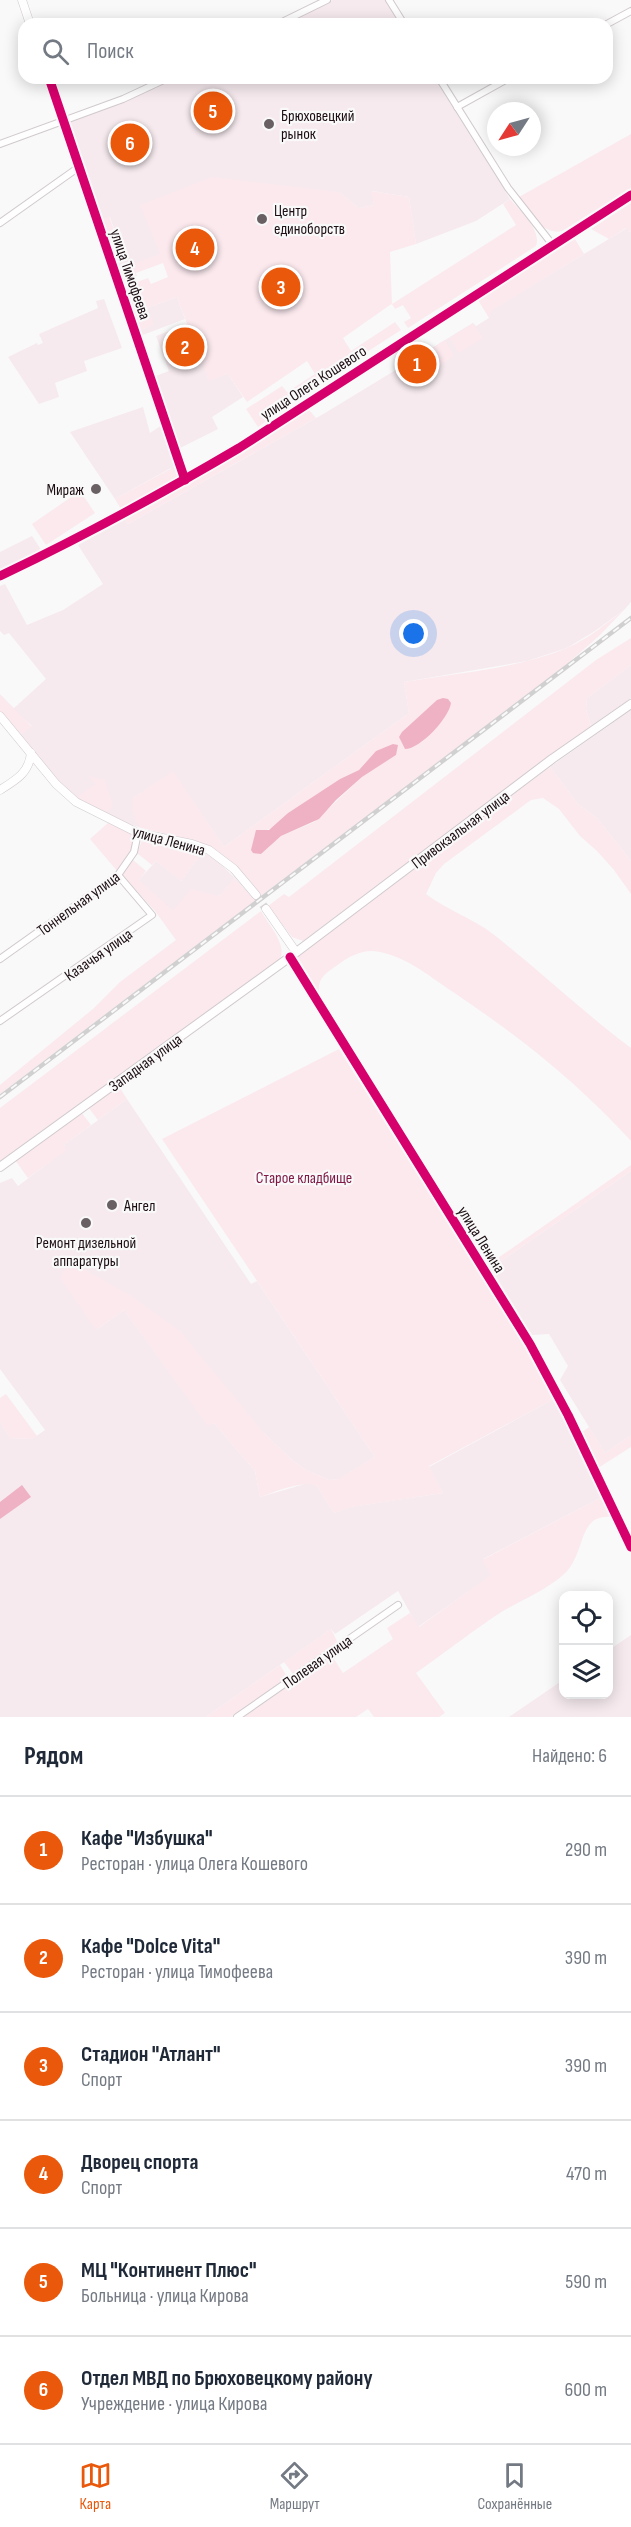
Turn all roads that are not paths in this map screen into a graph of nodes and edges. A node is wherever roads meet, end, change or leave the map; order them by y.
1 (22, 0) edge
2 (327, 0) edge
3 (389, 0) edge
4 (631, 11) edge
5 (28, 18) edge
6 (290, 18) edge
7 (400, 18) edge
8 (613, 21) edge
9 (51, 84) edge
10 (155, 84) edge
11 (443, 84) edge
12 (498, 84) edge
13 (457, 106) junction
14 (63, 121) junction
15 (0, 144) edge
16 (79, 167) junction
17 (631, 195) edge
18 (0, 222) edge
19 (552, 244) junction
20 (185, 480) junction
21 (0, 576) edge
22 (631, 704) edge
23 (0, 716) edge
24 (31, 753) junction
25 (0, 790) edge
26 (138, 833) junction
27 (118, 875) junction
28 (256, 895) tunnel mouth
29 (266, 909) tunnel mouth
30 (293, 954) junction
31 (0, 958) edge
32 (0, 1021) edge
33 (0, 1167) edge
34 (631, 1547) edge
35 (398, 1605) dead end
36 (237, 1717) edge

1 - 5 street
2 - 6 street
3 - 7 street
4 - 8 street
9 - 14 street, улица Тимофеева
10 - 14 street
11 - 13 street
12 - 13 street
13 - 19 street
14 - 15 street
14 - 16 street, улица Тимофеева
16 - 18 street
16 - 20 street, улица Тимофеева
17 - 19 street, улица Олега Кошевого
19 - 20 street, улица Олега Кошевого
20 - 21 street, улица Олега Кошевого
22 - 30 main road, Привокзальная улица
23 - 24 street, улица Ленина
24 - 25 street
24 - 26 street, улица Ленина
26 - 27 street, Тоннельная улица
26 - 28 street, улица Ленина
27 - 31 street, Тоннельная улица
27 - 32 street, Казачья улица
29 - 30 street, улица Ленина
30 - 33 main road, Западная улица
30 - 34 street, улица Ленина
35 - 36 street, Полевая улица

